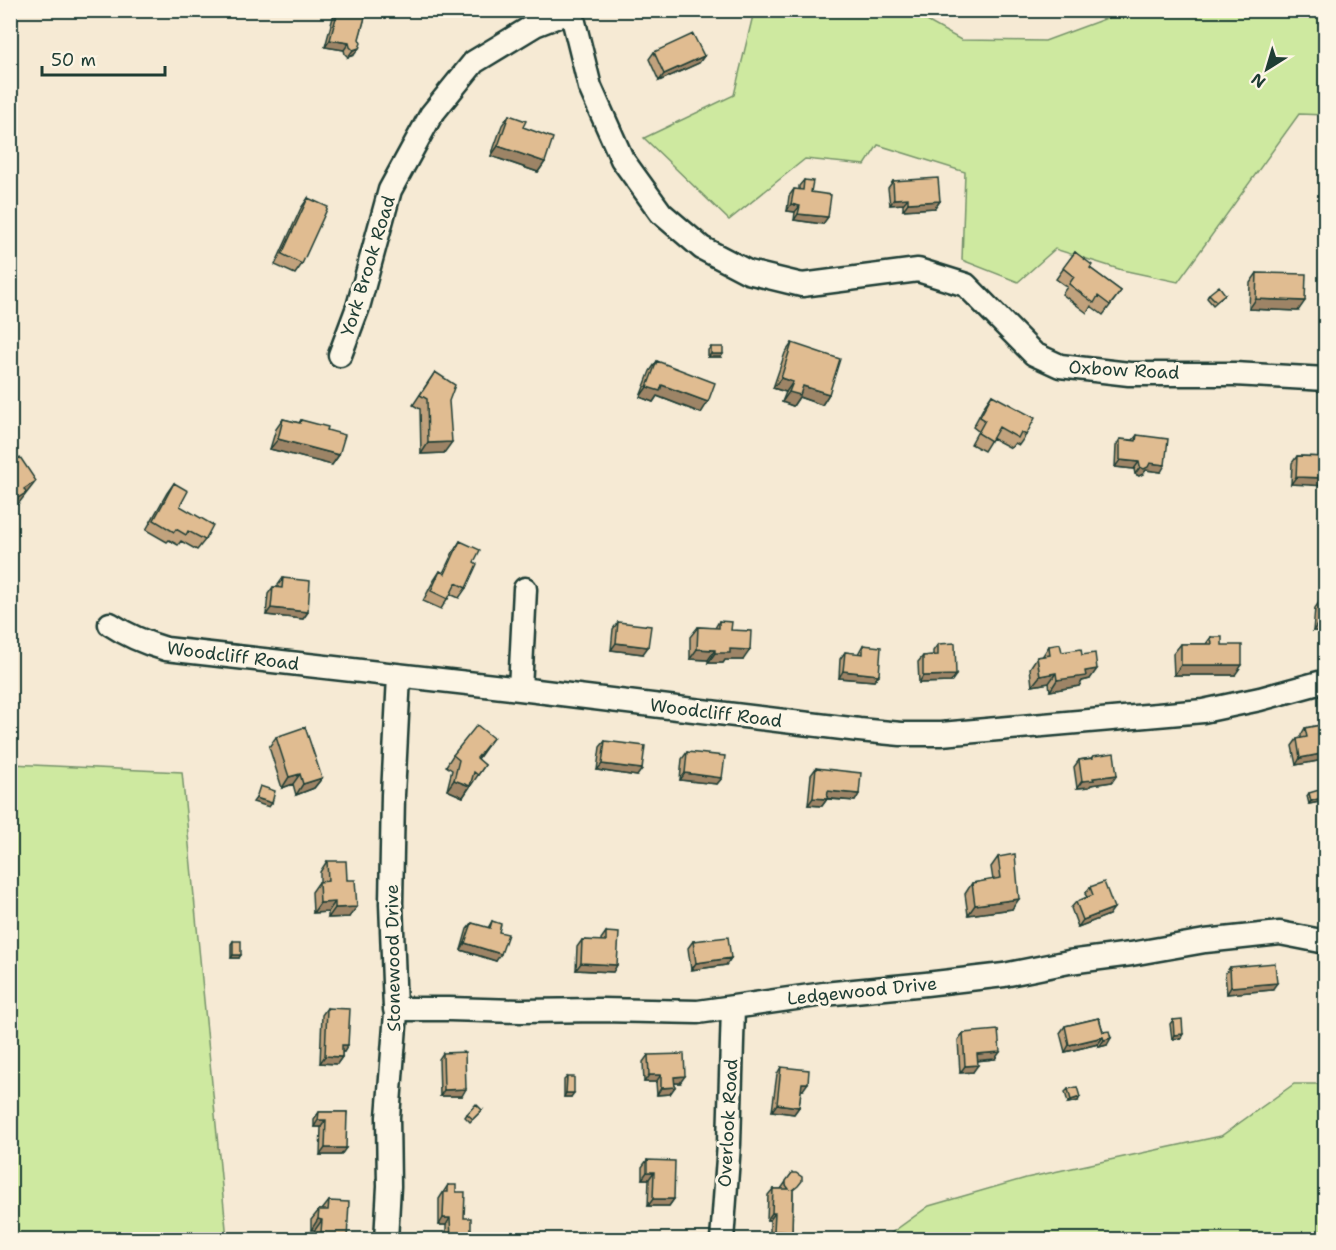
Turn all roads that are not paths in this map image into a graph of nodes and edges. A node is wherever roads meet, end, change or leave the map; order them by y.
1 (572, 11) edge
2 (340, 355) dead end
3 (1326, 379) edge
4 (525, 589) dead end
5 (110, 624) dead end
6 (399, 676) junction
7 (1326, 681) edge
8 (520, 689) junction
9 (1326, 942) edge
10 (733, 1007) junction
11 (395, 1009) junction
12 (386, 1239) edge
13 (722, 1239) edge

1 - 2 street, York Brook Road
1 - 3 street, Oxbow Road
4 - 8 street
5 - 6 street, Woodcliff Road
6 - 8 street, Woodcliff Road
6 - 11 street, Stonewood Drive
7 - 8 street, Woodcliff Road
9 - 10 street, Ledgewood Drive
10 - 11 street, Ledgewood Drive
10 - 13 street, Overlook Road
11 - 12 street, Stonewood Drive

